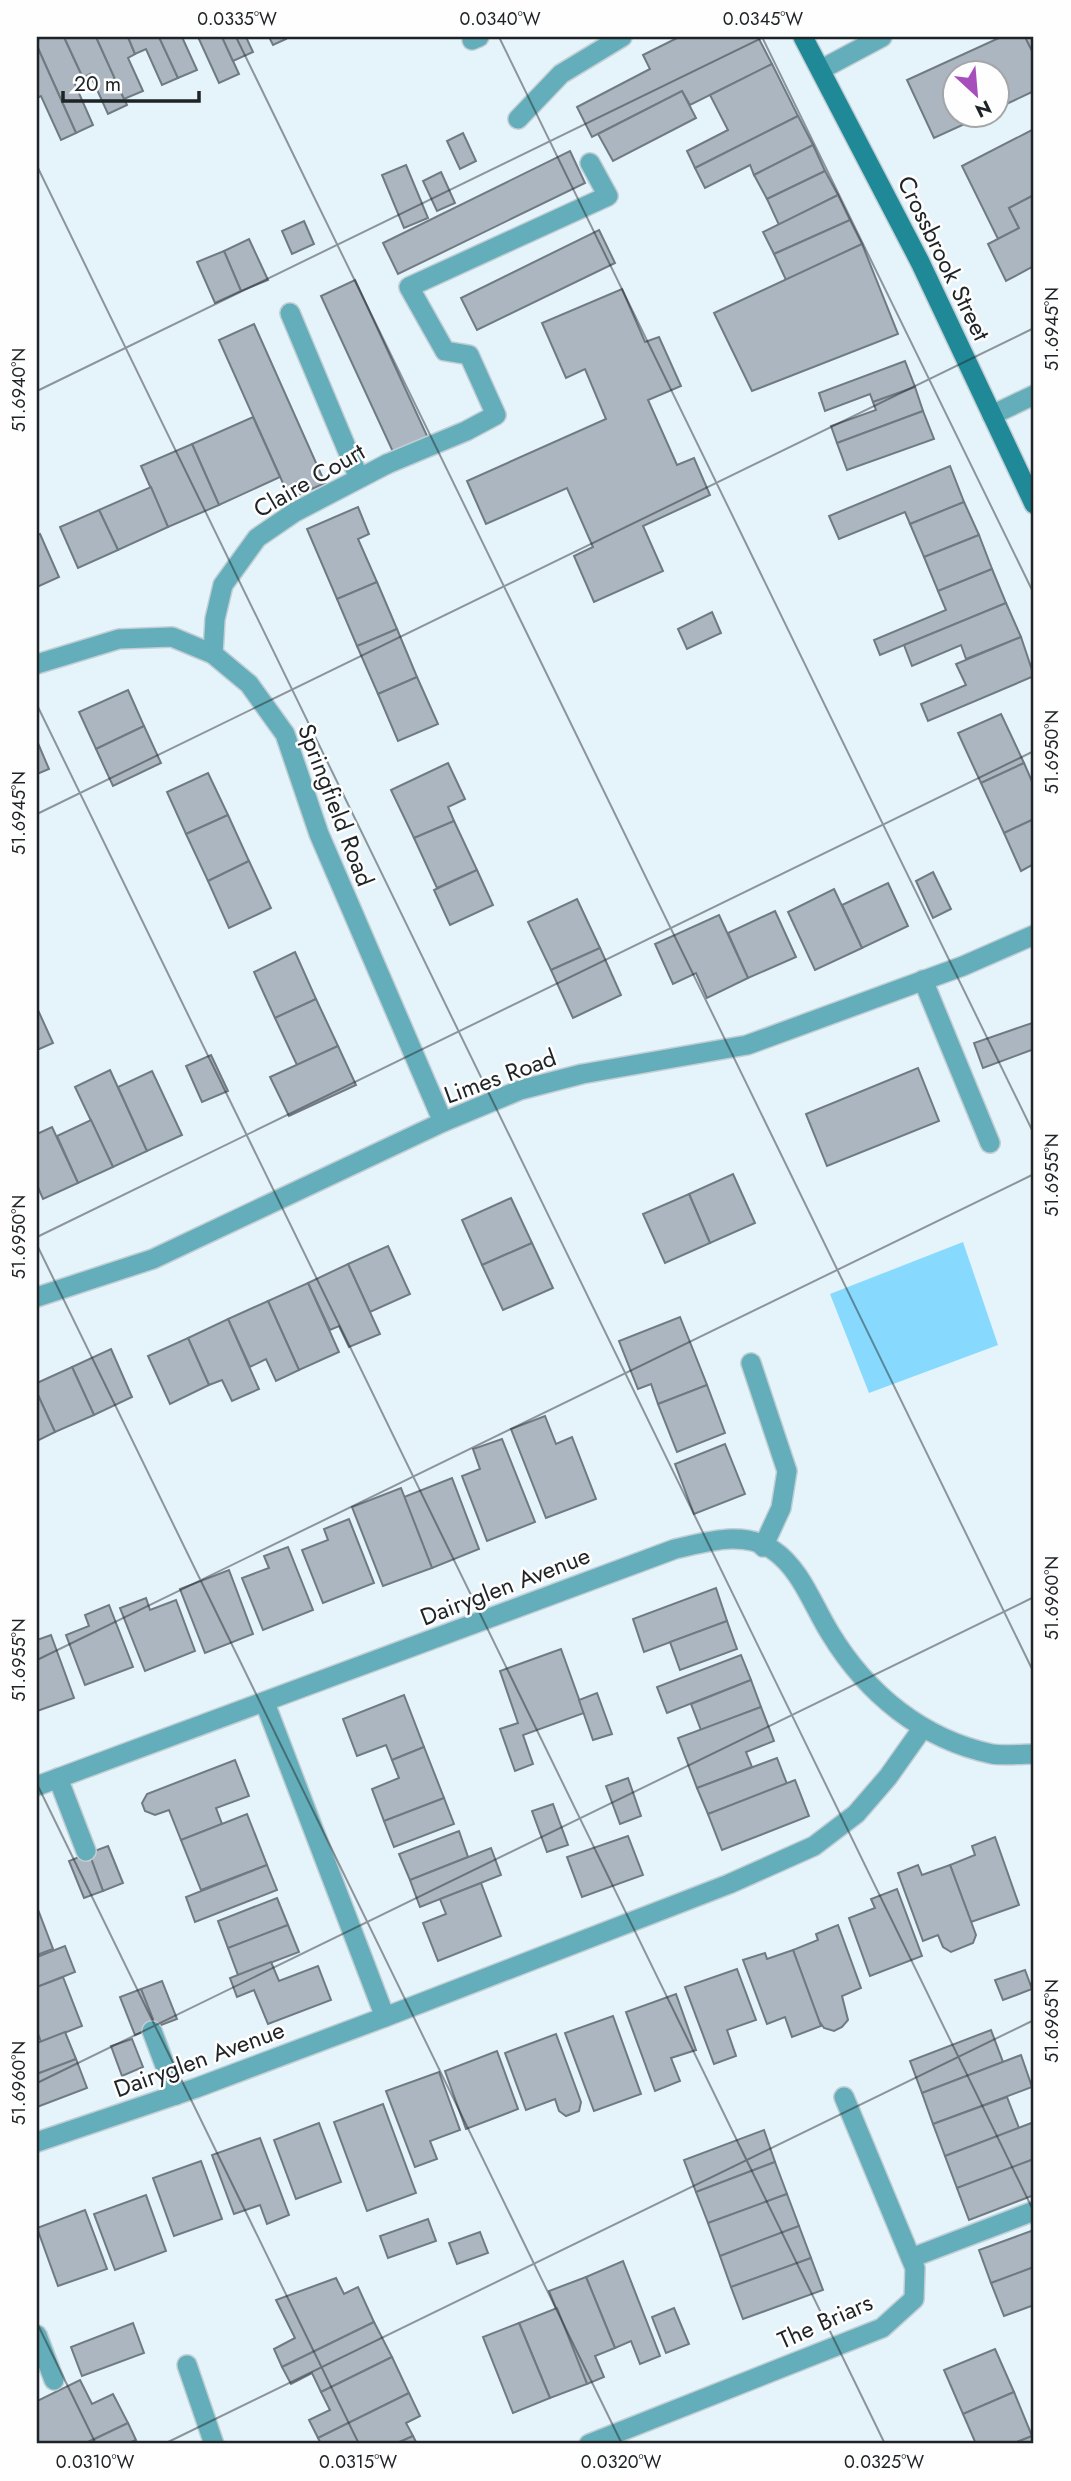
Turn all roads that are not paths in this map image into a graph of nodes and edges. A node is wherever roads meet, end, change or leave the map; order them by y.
1 (622, 37) edge
2 (803, 37) edge
3 (882, 37) edge
4 (822, 69) junction
5 (519, 119) dead end
6 (590, 163) dead end
7 (290, 313) dead end
8 (1034, 395) edge
9 (992, 415) junction
10 (359, 478) junction
11 (1034, 504) edge
12 (213, 654) junction
13 (37, 664) edge
14 (1034, 935) edge
15 (923, 980) junction
16 (443, 1122) junction
17 (990, 1143) dead end
18 (37, 1297) edge
19 (751, 1363) dead end
20 (762, 1547) junction
21 (265, 1703) junction
22 (922, 1730) junction
23 (1034, 1754) edge
24 (58, 1779) junction
25 (37, 1786) edge
26 (86, 1851) dead end
27 (385, 2017) junction
28 (152, 2031) dead end
29 (176, 2095) junction
30 (844, 2097) dead end
31 (37, 2142) edge
32 (1034, 2211) edge
33 (911, 2258) junction
34 (37, 2335) edge
35 (187, 2365) dead end
36 (54, 2380) dead end
37 (215, 2444) edge
38 (589, 2444) edge

1 - 5 street
2 - 4 main road, Crossbrook Street
3 - 4 street
4 - 9 main road, Crossbrook Street
6 - 10 street, Claire Court
7 - 10 street
8 - 9 street
9 - 11 main road, Crossbrook Street
10 - 12 street, Claire Court
12 - 13 street, Springfield Road
12 - 16 street, Springfield Road
14 - 15 street, Limes Road
15 - 16 street, Limes Road
15 - 17 street
16 - 18 street, Limes Road
19 - 20 street
20 - 21 street, Dairyglen Avenue
20 - 22 street, Dairyglen Avenue
21 - 24 street, Dairyglen Avenue
21 - 27 street
22 - 23 street, Dairyglen Avenue
22 - 27 street, Dairyglen Avenue
24 - 25 street, Dairyglen Avenue
24 - 26 street
27 - 29 street, Dairyglen Avenue
28 - 29 street
29 - 31 street, Dairyglen Avenue
30 - 33 street, The Briars
32 - 33 street
33 - 38 street, The Briars
34 - 36 street
35 - 37 street

